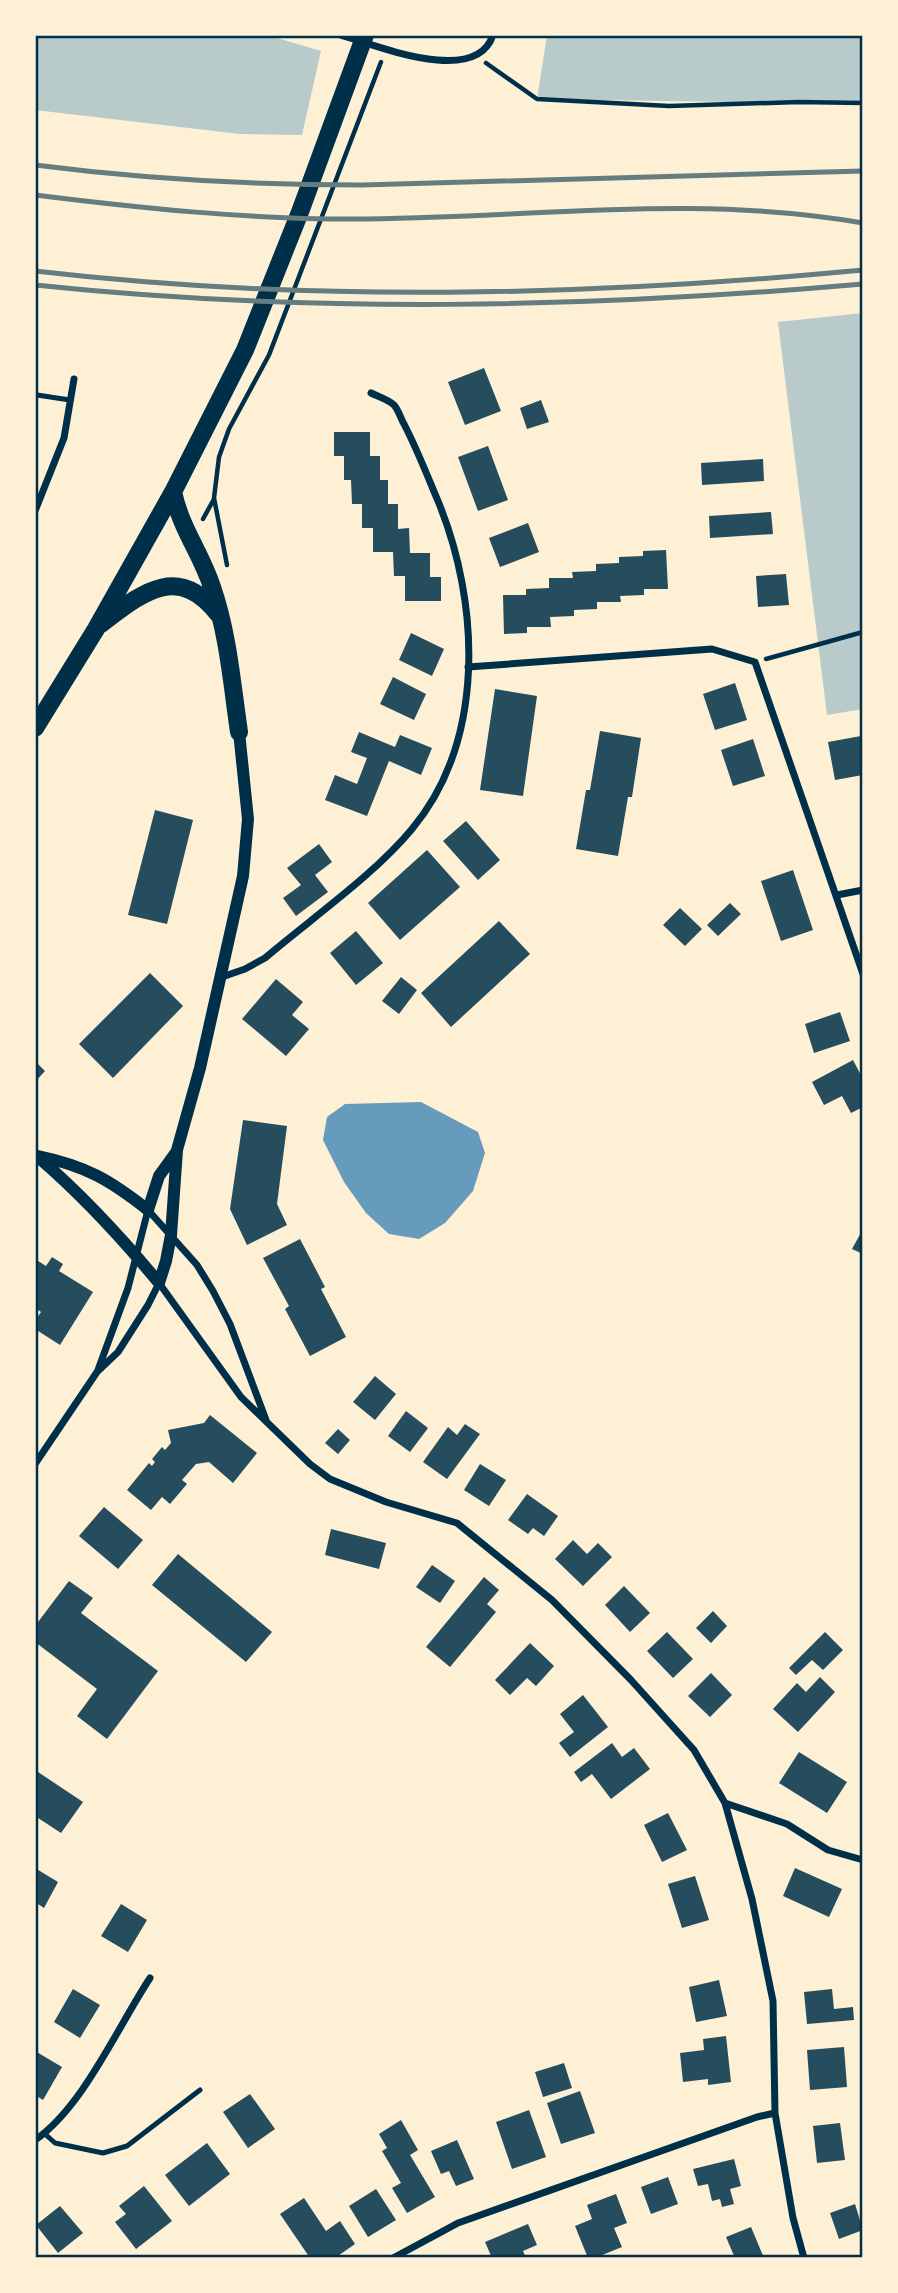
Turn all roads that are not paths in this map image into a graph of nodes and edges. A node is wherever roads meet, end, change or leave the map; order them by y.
1 (340, 35) edge
2 (365, 35) edge
3 (493, 35) edge
4 (74, 379) dead end
5 (371, 393) dead end
6 (37, 395) dead end
7 (70, 400) junction
8 (173, 492) junction
9 (35, 511) edge
10 (221, 618) junction
11 (96, 629) junction
12 (468, 667) junction
13 (35, 728) edge
14 (239, 732) joint
15 (863, 890) edge
16 (837, 895) junction
17 (863, 974) edge
18 (222, 977) junction
19 (177, 1150) junction
20 (36, 1156) edge
21 (148, 1210) junction
22 (171, 1235) junction
23 (137, 1256) junction
24 (159, 1283) junction
25 (97, 1372) junction
26 (266, 1421) junction
27 (35, 1464) edge
28 (725, 1803) junction
29 (863, 1860) edge
30 (150, 1978) dead end
31 (200, 2090) dead end
32 (775, 2113) junction
33 (45, 2134) junction
34 (35, 2140) edge
35 (393, 2258) edge
36 (804, 2258) edge

1 - 3 street
2 - 8 main road
4 - 7 street
5 - 12 street
6 - 7 lane
7 - 9 street
8 - 10 main road
8 - 11 main road
10 - 11 main road
10 - 14 main road
11 - 13 main road
12 - 16 street
12 - 18 street
14 - 18 street
15 - 16 street
16 - 17 street
18 - 19 street
19 - 21 street
19 - 22 street
20 - 21 street
20 - 23 street
21 - 22 street
21 - 23 street
22 - 24 street
22 - 26 street
23 - 24 street
23 - 25 street
24 - 25 street
24 - 26 street
25 - 27 street
26 - 28 street
28 - 29 street
28 - 32 street
30 - 33 street
31 - 33 lane
32 - 35 street
32 - 36 street
33 - 34 street

